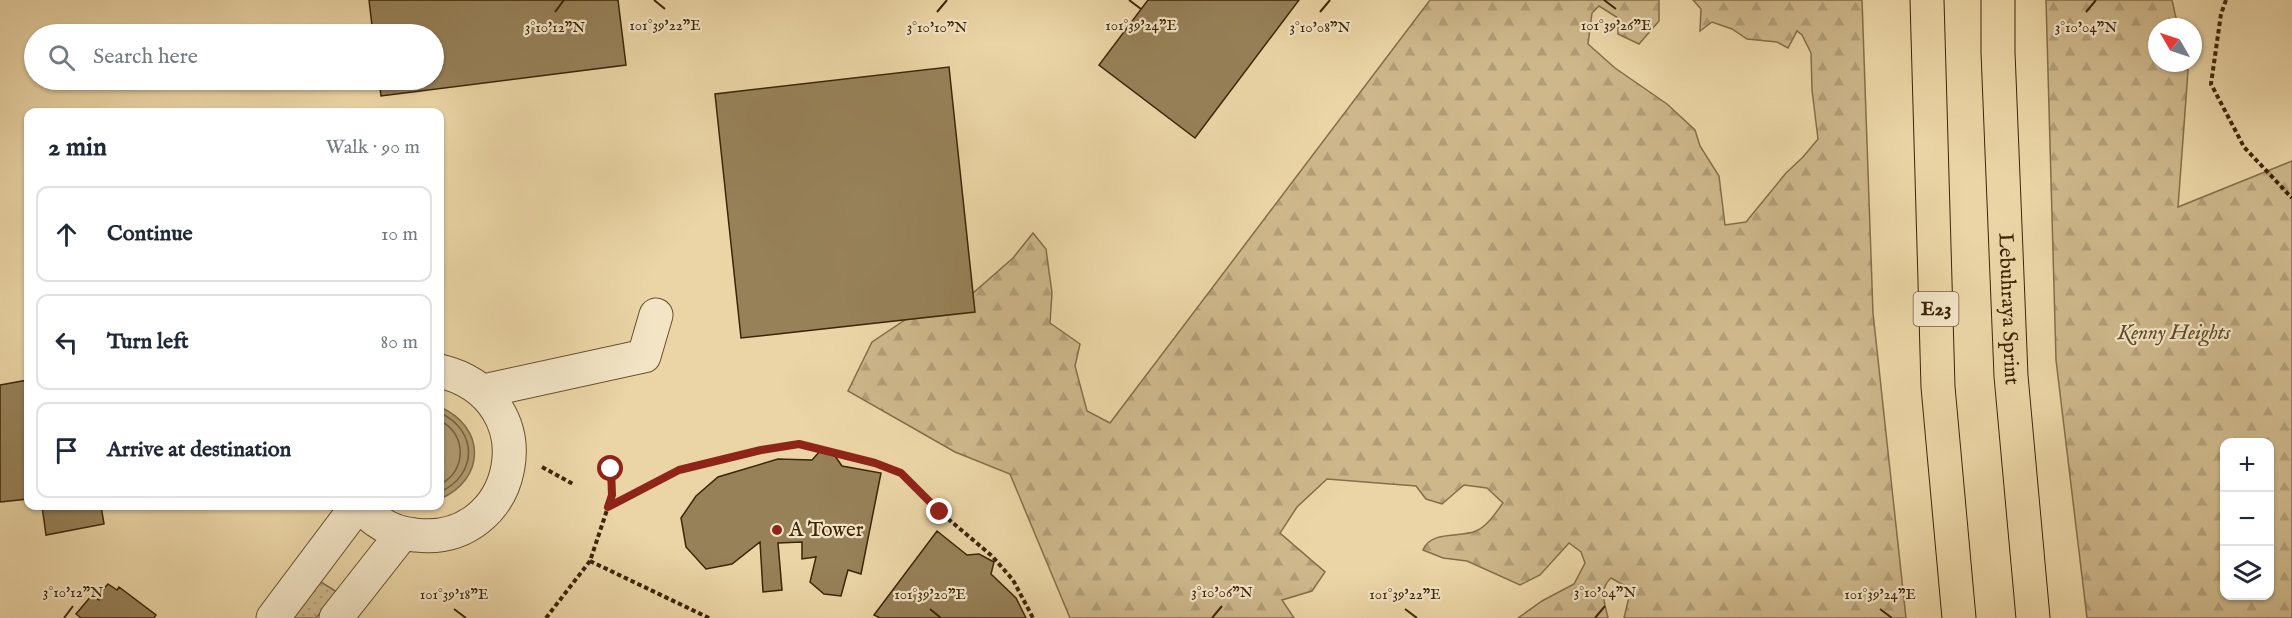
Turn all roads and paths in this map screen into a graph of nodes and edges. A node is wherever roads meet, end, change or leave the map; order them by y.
1 (1927, 0) edge
2 (1998, 0) edge
3 (2226, 0) edge
4 (2292, 198) edge
5 (656, 315) dead end
6 (444, 372) edge
7 (483, 390) junction
8 (611, 469) dead end
9 (608, 507) junction
10 (356, 510) edge
11 (364, 510) edge
12 (402, 534) junction
13 (590, 561) junction
14 (273, 618) edge
15 (336, 618) edge
16 (546, 618) edge
17 (709, 618) edge
18 (1034, 618) edge
19 (1959, 618) edge
20 (2033, 618) edge

1 - 19 highway, E23
2 - 20 highway, Lebuhraya Sprint
3 - 4 path
5 - 7 street
6 - 7 street
7 - 12 street
8 - 9 path
9 - 13 path
9 - 18 path
10 - 14 street
11 - 12 street
12 - 15 street
13 - 16 path
13 - 17 path

